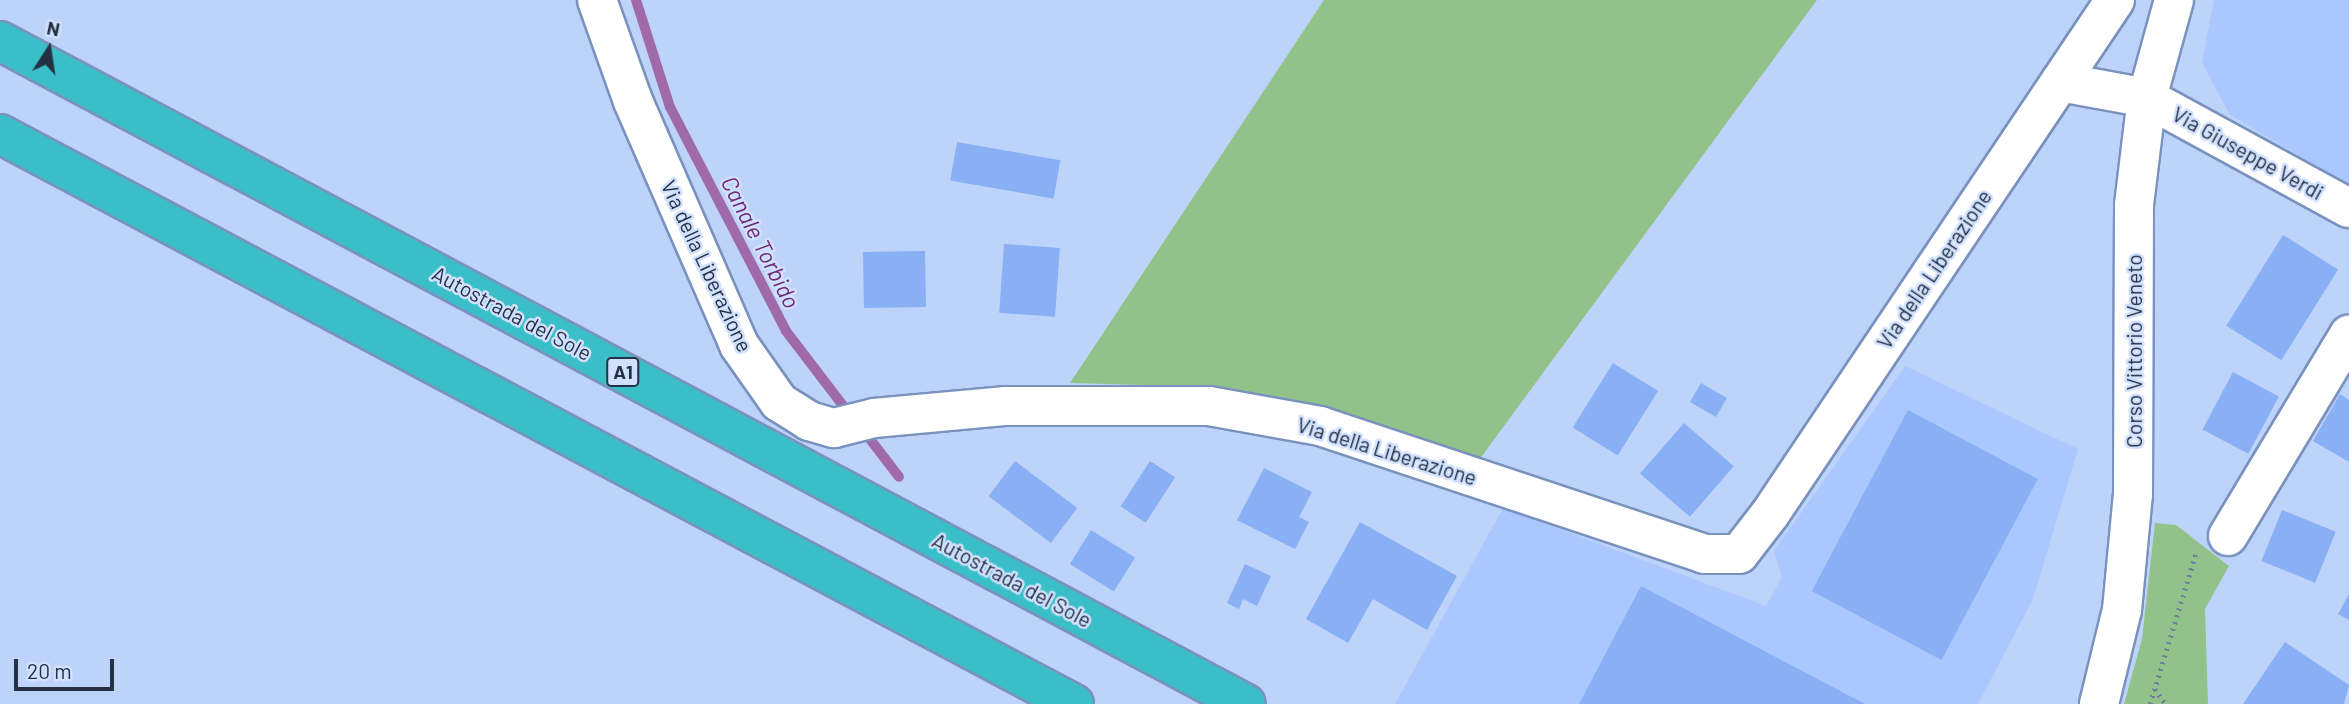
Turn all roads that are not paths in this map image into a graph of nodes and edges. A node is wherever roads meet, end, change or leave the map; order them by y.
1 (597, 0) edge
2 (2115, 0) edge
3 (2174, 0) edge
4 (0, 41) edge
5 (2060, 82) junction
6 (2147, 98) junction
7 (0, 134) edge
8 (2349, 208) edge
9 (2349, 335) edge
10 (2228, 536) road end
11 (1074, 704) edge
12 (1246, 704) edge
13 (2099, 704) edge

1 - 5 street, Via della Liberazione
2 - 5 street, Via della Liberazione
3 - 6 street, Corso Vittorio Veneto
4 - 12 highway, Autostrada del Sole / A1
5 - 6 street
6 - 8 street, Via Giuseppe Verdi
6 - 13 street, Corso Vittorio Veneto
7 - 11 highway
9 - 10 street

